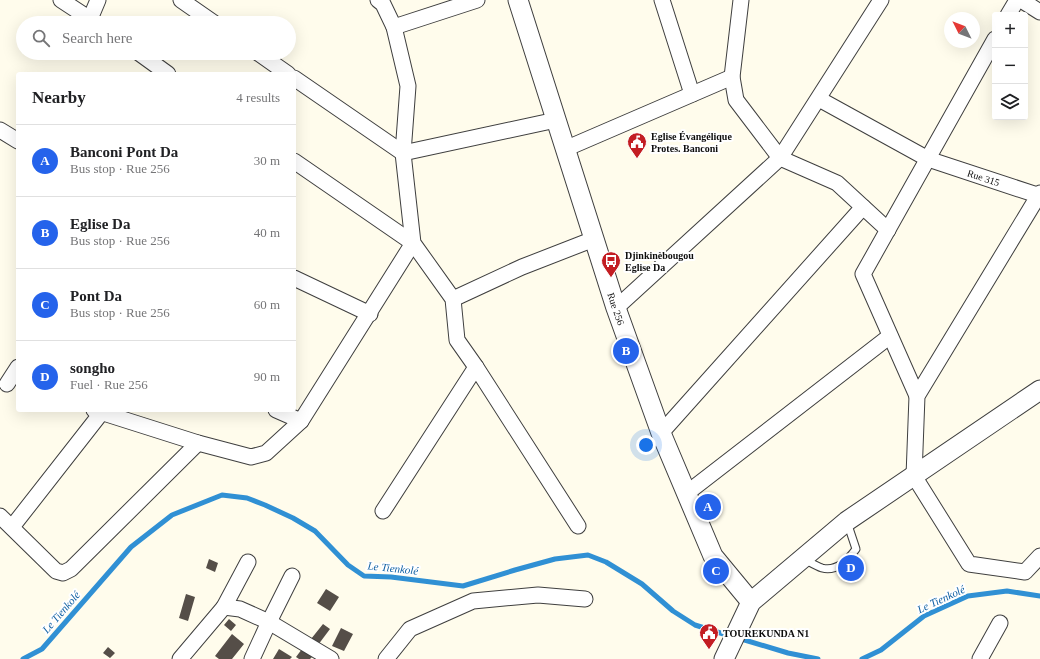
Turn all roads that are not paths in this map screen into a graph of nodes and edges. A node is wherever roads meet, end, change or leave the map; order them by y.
1 (61, 0) edge
2 (98, 0) edge
3 (181, 0) edge
4 (378, 0) edge
5 (477, 0) edge
6 (518, 0) edge
7 (662, 0) edge
8 (741, 0) edge
9 (881, 0) edge
10 (1017, 0) edge
11 (1021, 0) edge
12 (1010, 12) edge
13 (1040, 12) edge
14 (85, 16) edge
15 (94, 16) edge
16 (204, 16) edge
17 (394, 27) junction
18 (992, 44) edge
19 (149, 60) edge
20 (268, 60) edge
21 (165, 72) edge
22 (285, 72) edge
23 (732, 77) junction
24 (296, 79) edge
25 (692, 94) junction
26 (819, 99) junction
27 (556, 120) junction
28 (1, 134) edge
29 (16, 140) edge
30 (565, 149) junction
31 (402, 153) junction
32 (780, 158) junction
33 (928, 159) junction
34 (296, 162) edge
35 (1039, 195) edge
36 (863, 207) junction
37 (888, 230) junction
38 (594, 239) junction
39 (414, 243) junction
40 (296, 279) edge
41 (453, 298) junction
42 (616, 308) junction
43 (370, 314) junction
44 (890, 336) junction
45 (476, 367) junction
46 (16, 370) edge
47 (8, 384) edge
48 (1040, 390) edge
49 (917, 396) junction
50 (97, 412) edge
51 (101, 412) edge
52 (281, 412) edge
53 (301, 421) junction
54 (661, 433) junction
55 (198, 444) junction
56 (914, 476) junction
57 (687, 493) junction
58 (384, 511) dead end
59 (0, 516) edge
60 (847, 521) junction
61 (12, 526) junction
62 (578, 526) dead end
63 (1040, 556) edge
64 (802, 558) junction
65 (248, 562) dead end
66 (292, 576) dead end
67 (585, 599) dead end
68 (751, 602) junction
69 (224, 608) junction
70 (269, 622) junction
71 (1000, 623) dead end
72 (727, 657) edge
73 (180, 659) edge
74 (252, 659) edge
75 (331, 659) edge
76 (386, 659) edge
77 (980, 659) edge

1 - 14 street
2 - 15 street
3 - 16 street
4 - 17 street
5 - 17 street
6 - 27 street, Rue 256
7 - 25 street
8 - 23 street
9 - 26 street
10 - 12 street
11 - 13 street
17 - 31 street
18 - 33 street
19 - 21 street
20 - 22 street
23 - 25 street
23 - 32 street
24 - 31 street
25 - 30 street
26 - 32 street
26 - 33 street, Rue 315
27 - 30 street, Rue 256
27 - 31 street
28 - 29 street
30 - 38 street, Rue 256
31 - 39 street
32 - 36 street
32 - 42 street
33 - 35 street, Rue 315
33 - 37 street
34 - 39 street
35 - 49 street
36 - 37 street
36 - 54 street
37 - 44 street
38 - 41 street
38 - 42 street, Rue 256
39 - 41 street
39 - 43 street
40 - 43 street
41 - 45 street
42 - 54 street, Rue 256
43 - 53 street
44 - 49 street
44 - 57 street
45 - 58 street
45 - 62 street
46 - 47 street
48 - 56 street
49 - 56 street
50 - 61 street
51 - 55 street
52 - 53 street
53 - 55 street
54 - 57 street, Rue 256
55 - 61 street
56 - 60 street
56 - 63 street
57 - 68 street, Rue 256
59 - 61 street
60 - 64 street
60 - 64 lane
64 - 68 street
65 - 69 street
66 - 70 street
67 - 76 street
68 - 72 street
69 - 70 street
69 - 73 street
70 - 74 street
70 - 75 street
71 - 77 street

